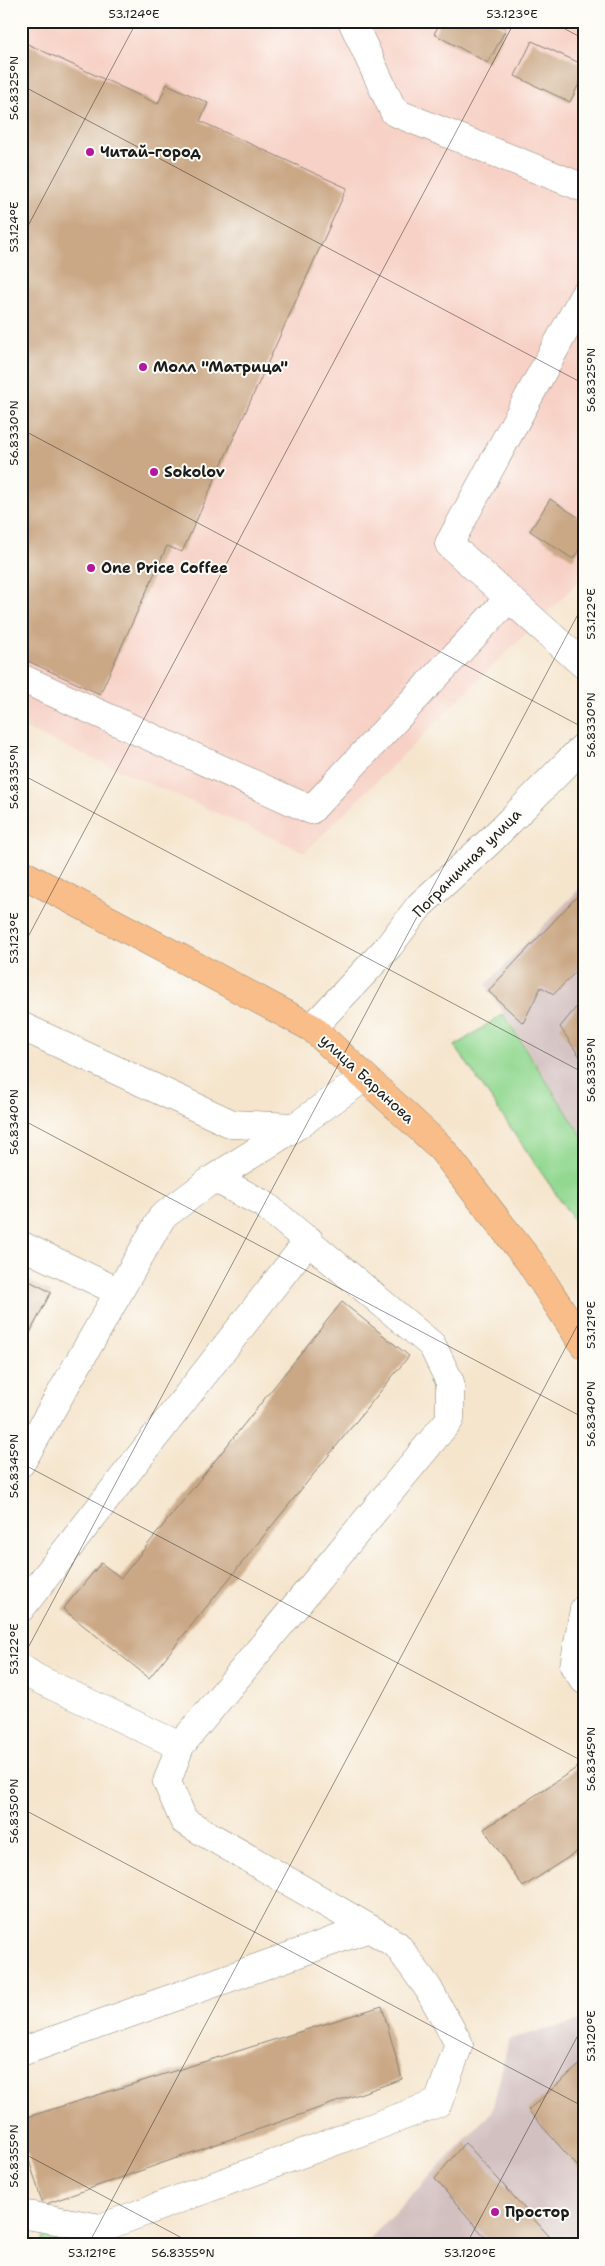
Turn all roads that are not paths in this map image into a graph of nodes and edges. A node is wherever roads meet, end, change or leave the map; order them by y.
1 (352, 21) edge
2 (584, 188) edge
3 (584, 295) edge
4 (509, 598) junction
5 (584, 665) edge
6 (21, 678) edge
7 (584, 746) edge
8 (21, 873) edge
9 (21, 1026) edge
10 (312, 1028) junction
11 (365, 1077) junction
12 (294, 1127) junction
13 (214, 1178) junction
14 (309, 1240) junction
15 (21, 1245) edge
16 (119, 1292) junction
17 (584, 1345) edge
18 (21, 1463) edge
19 (21, 1608) edge
20 (584, 1609) edge
21 (21, 1668) edge
22 (584, 1680) edge
23 (180, 1746) junction
24 (368, 1928) junction
25 (21, 2052) edge
26 (21, 2214) edge

1 - 2 street
3 - 4 street
4 - 5 street
4 - 6 street
7 - 10 street, Пограничная улица
8 - 10 main road, улица Баранова
9 - 12 street
10 - 11 main road, улица Баранова
11 - 12 street
11 - 17 main road, улица Баранова
12 - 13 street
13 - 14 street
13 - 16 street
14 - 19 street
14 - 23 street
15 - 16 street
16 - 18 street
20 - 22 street
21 - 23 street
23 - 24 street
24 - 25 street
24 - 26 street

